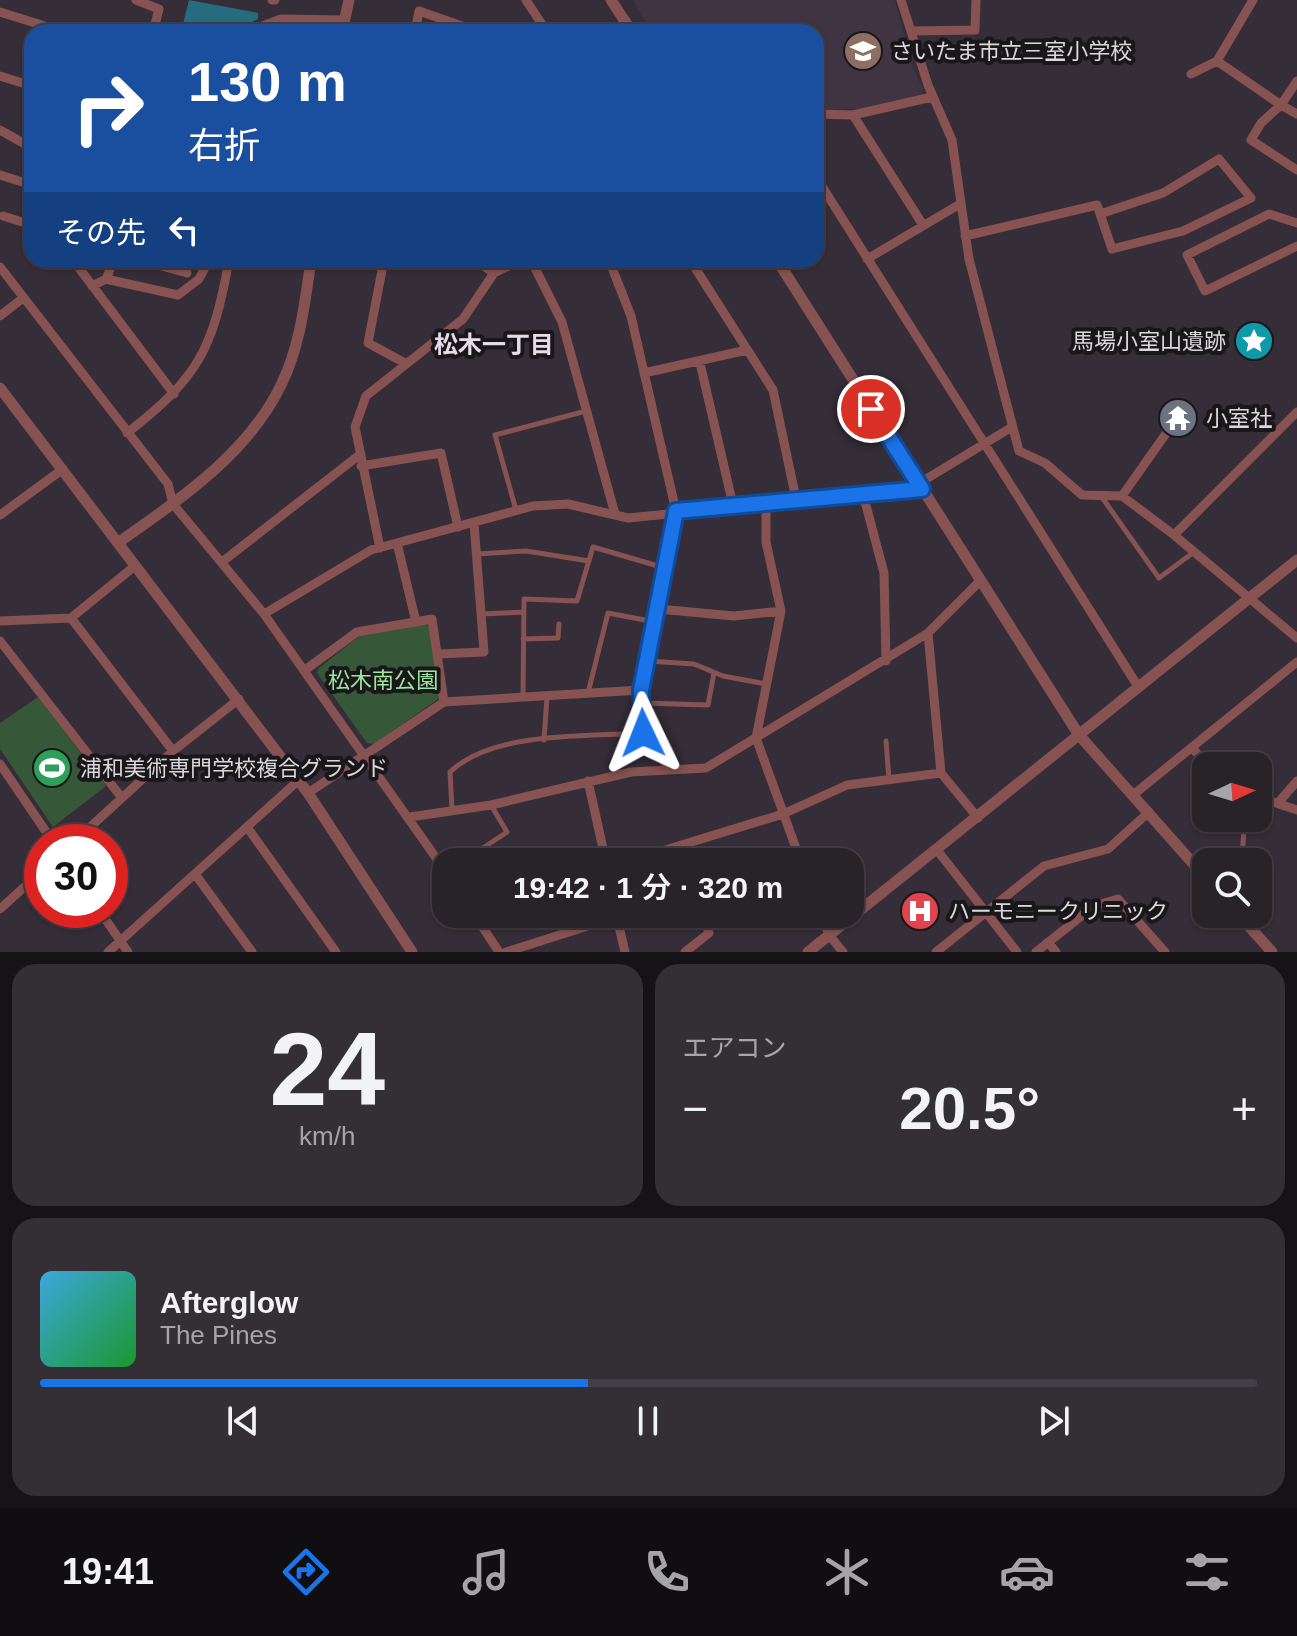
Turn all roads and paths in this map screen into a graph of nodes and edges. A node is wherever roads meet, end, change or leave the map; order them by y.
1 (136, 0) edge
2 (349, 0) edge
3 (421, 0) edge
4 (526, 0) edge
5 (611, 0) edge
6 (901, 0) edge
7 (976, 0) edge
8 (1253, 0) edge
9 (419, 11) junction
10 (0, 12) edge
11 (38, 24) edge
12 (155, 24) edge
13 (268, 24) edge
14 (325, 24) edge
15 (343, 24) edge
16 (417, 24) edge
17 (456, 24) edge
18 (542, 24) edge
19 (627, 24) edge
20 (911, 31) junction
21 (1217, 61) junction
22 (1191, 74) dead end
23 (0, 76) edge
24 (1297, 81) edge
25 (24, 84) edge
26 (932, 97) junction
27 (1281, 105) junction
28 (824, 114) edge
29 (1297, 114) edge
30 (853, 115) junction
31 (0, 130) edge
32 (24, 144) edge
33 (1297, 170) edge
34 (0, 175) edge
35 (24, 183) edge
36 (824, 190) edge
37 (960, 204) junction
38 (1100, 214) junction
39 (2, 216) edge
40 (24, 223) edge
41 (1297, 223) edge
42 (923, 225) junction
43 (0, 227) edge
44 (965, 236) junction
45 (1297, 246) edge
46 (867, 259) junction
47 (0, 267) edge
48 (79, 268) edge
49 (111, 268) edge
50 (169, 268) edge
51 (205, 268) edge
52 (227, 268) edge
53 (310, 268) edge
54 (382, 268) edge
55 (487, 268) edge
56 (504, 268) edge
57 (535, 268) edge
58 (612, 268) edge
59 (695, 268) edge
60 (782, 268) edge
61 (187, 273) dead end
62 (494, 273) junction
63 (106, 279) junction
64 (92, 286) junction
65 (23, 298) junction
66 (0, 316) edge
67 (747, 350) junction
68 (405, 363) junction
69 (700, 363) junction
70 (644, 373) junction
71 (0, 388) edge
72 (174, 394) junction
73 (586, 411) junction
74 (1297, 412) edge
75 (1172, 425) dead end
76 (1012, 427) junction
77 (127, 433) junction
78 (983, 443) junction
79 (360, 461) junction
80 (63, 469) junction
81 (920, 486) junction
82 (863, 494) junction
83 (1100, 495) junction
84 (1122, 496) junction
85 (796, 499) junction
86 (766, 502) junction
87 (173, 504) junction
88 (733, 505) junction
89 (516, 511) junction
90 (676, 511) junction
91 (615, 514) junction
92 (0, 515) edge
93 (474, 523) junction
94 (458, 527) junction
95 (1174, 535) junction
96 (119, 542) junction
97 (397, 543) junction
98 (380, 548) junction
99 (1194, 552) junction
100 (477, 554) junction
101 (1297, 560) edge
102 (589, 561) junction
103 (222, 562) junction
104 (136, 565) junction
105 (666, 568) junction
106 (980, 581) junction
107 (1250, 598) junction
108 (658, 609) junction
109 (781, 611) junction
110 (524, 612) junction
111 (264, 614) junction
112 (481, 614) junction
113 (71, 618) junction
114 (0, 621) edge
115 (416, 622) junction
116 (656, 622) junction
117 (559, 624) dead end
118 (928, 633) junction
119 (1297, 638) edge
120 (523, 639) junction
121 (0, 641) edge
122 (439, 654) junction
123 (648, 661) junction
124 (886, 661) junction
125 (1297, 662) edge
126 (305, 670) junction
127 (714, 673) junction
128 (767, 684) junction
129 (1139, 688) junction
130 (641, 690) junction
131 (588, 693) junction
132 (548, 696) junction
133 (523, 697) junction
134 (239, 699) junction
135 (444, 702) junction
136 (642, 703) junction
137 (643, 733) junction
138 (1079, 735) junction
139 (756, 738) junction
140 (544, 740) junction
141 (886, 741) dead end
142 (1192, 748) junction
143 (173, 751) junction
144 (1196, 752) edge
145 (366, 754) junction
146 (0, 764) edge
147 (672, 769) junction
148 (941, 773) junction
149 (299, 780) junction
150 (889, 780) junction
151 (588, 781) junction
152 (1297, 781) edge
153 (308, 793) junction
154 (1133, 795) junction
155 (122, 798) junction
156 (1272, 801) edge
157 (1278, 803) junction
158 (491, 805) junction
159 (1297, 810) edge
160 (452, 811) junction
161 (1149, 812) junction
162 (783, 814) junction
163 (410, 817) junction
164 (978, 818) junction
165 (41, 824) edge
166 (94, 824) edge
167 (247, 827) junction
168 (681, 846) joint
169 (483, 848) edge
170 (603, 848) edge
171 (674, 848) edge
172 (796, 848) edge
173 (937, 850) junction
174 (432, 851) edge
175 (1192, 862) edge
176 (195, 874) junction
177 (24, 887) edge
178 (0, 909) edge
179 (987, 912) junction
180 (111, 928) edge
181 (483, 928) edge
182 (577, 928) edge
183 (619, 928) edge
184 (707, 928) edge
185 (826, 928) edge
186 (1251, 928) edge
187 (829, 935) junction
188 (120, 941) junction
189 (1048, 942) junction
190 (108, 952) edge
191 (128, 952) edge
192 (252, 952) edge
193 (336, 952) edge
194 (412, 952) edge
195 (499, 952) edge
196 (506, 952) edge
197 (625, 952) edge
198 (685, 952) edge
199 (808, 952) edge
200 (843, 952) edge
201 (936, 952) edge
202 (1017, 952) edge
203 (1036, 952) edge
204 (1056, 952) edge
205 (1165, 952) edge
206 (1272, 952) edge

1 - 12 street
2 - 15 street
3 - 9 street
4 - 18 street
5 - 19 street
6 - 20 street
7 - 20 street
8 - 21 street
9 - 16 street
9 - 17 street
10 - 11 street
13 - 14 street
20 - 26 street
21 - 22 street
21 - 27 street
23 - 25 street
24 - 27 street
26 - 30 street
26 - 37 street
27 - 29 street
27 - 33 street
28 - 30 street
30 - 42 street
31 - 32 street
34 - 35 street
36 - 46 street
37 - 42 street
37 - 44 street
38 - 38 street
38 - 44 street
39 - 40 street
39 - 43 street
41 - 45 street
42 - 46 street
44 - 76 street
46 - 78 street
47 - 65 street
48 - 64 street
49 - 63 street
50 - 61 street
51 - 63 street
52 - 72 street
53 - 87 street
54 - 68 street
55 - 62 street
56 - 62 street
57 - 73 street
58 - 70 street
59 - 67 street
60 - 81 street
62 - 68 street
63 - 64 street
64 - 72 street
65 - 66 street
65 - 77 street
67 - 69 street
67 - 85 street
68 - 79 street
69 - 70 street
69 - 88 street
70 - 90 street
71 - 80 street
72 - 77 street
73 - 89 lane
73 - 91 street
74 - 95 street
75 - 84 street
76 - 78 street
76 - 83 street
77 - 87 street
78 - 81 street
78 - 129 street
79 - 94 street
79 - 98 street
79 - 103 street
80 - 92 street
80 - 96 street
81 - 82 street
81 - 106 street
82 - 85 street
82 - 124 street
83 - 84 street
83 - 99 lane
84 - 95 street
85 - 86 street
86 - 88 street
86 - 109 street
87 - 96 street
87 - 103 street
88 - 90 street
89 - 91 street
89 - 93 street
90 - 91 street
90 - 105 street
93 - 94 street
93 - 100 street
94 - 97 street
95 - 99 street
96 - 104 street
97 - 98 street
97 - 115 street
98 - 111 street
99 - 107 street
100 - 102 lane
100 - 112 street
101 - 107 street
102 - 105 lane
102 - 110 lane
103 - 111 street
104 - 113 street
104 - 134 street
105 - 108 street
106 - 118 street
106 - 138 street
107 - 119 street
107 - 129 street
108 - 109 street
108 - 116 street
109 - 128 street
110 - 112 lane
110 - 120 lane
111 - 126 street
112 - 122 street
113 - 114 street
113 - 143 street
115 - 122 street
115 - 126 street
116 - 123 street
116 - 131 lane
117 - 120 lane
118 - 124 street
118 - 148 street
120 - 133 lane
121 - 155 street
122 - 135 street
123 - 127 lane
123 - 130 street
124 - 139 street
125 - 142 street
126 - 145 street
127 - 128 lane
127 - 136 lane
128 - 139 street
129 - 138 street
130 - 131 street
130 - 136 street
131 - 132 street
132 - 133 street
132 - 140 lane
133 - 135 street
134 - 143 street
134 - 149 street
135 - 145 street
136 - 137 street
137 - 140 lane
137 - 147 street
138 - 154 street
138 - 164 street
139 - 147 street
139 - 162 street
140 - 160 lane
141 - 150 lane
142 - 144 street
142 - 154 street
143 - 155 street
145 - 153 street
145 - 163 street
146 - 165 street
147 - 151 street
148 - 150 street
148 - 164 street
149 - 153 street
149 - 167 street
150 - 162 street
151 - 158 street
151 - 170 street
152 - 157 street
153 - 194 street
154 - 161 street
155 - 166 street
156 - 157 street
157 - 159 street
158 - 160 street
158 - 169 lane
160 - 163 street
161 - 175 street
161 - 179 street
162 - 168 street
162 - 172 street
163 - 174 street
164 - 173 street
167 - 176 street
167 - 193 street
168 - 171 street
173 - 179 street
173 - 187 street
176 - 188 street
176 - 192 street
177 - 178 street
179 - 201 street
179 - 202 street
180 - 188 street
181 - 195 street
182 - 196 street
183 - 197 street
184 - 198 street
185 - 187 street
186 - 206 street
187 - 199 street
187 - 200 street
188 - 190 street
188 - 191 street
189 - 203 street
189 - 204 street
189 - 205 street

